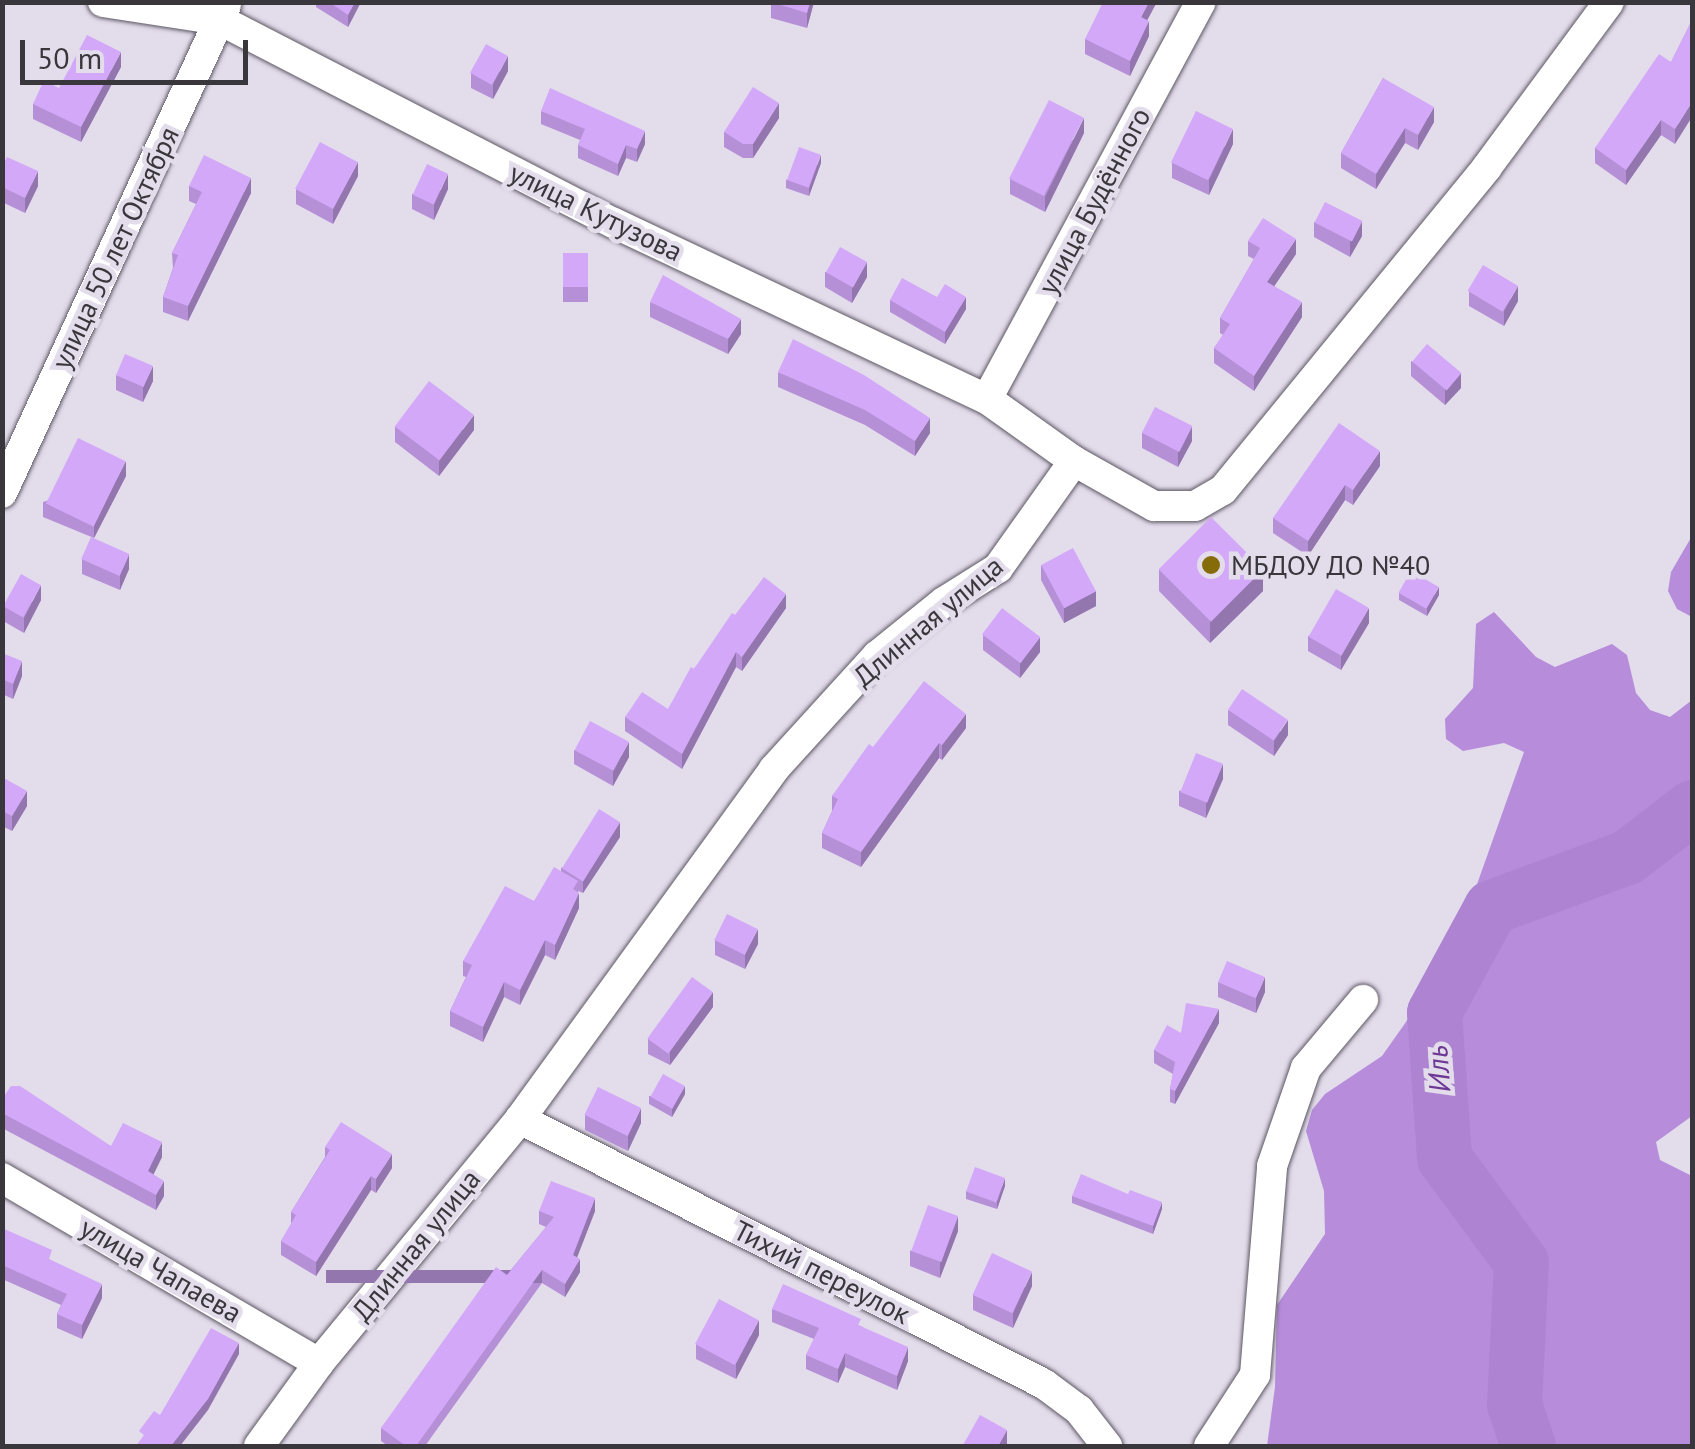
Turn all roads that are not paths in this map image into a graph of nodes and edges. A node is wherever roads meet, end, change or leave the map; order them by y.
1 (103, 2) edge
2 (1202, 2) edge
3 (1609, 2) edge
4 (224, 11) edge
5 (987, 399) junction
6 (1074, 461) junction
7 (2, 493) edge
8 (1363, 1000) dead end
9 (520, 1118) junction
10 (2, 1178) edge
11 (319, 1363) junction
12 (259, 1446) edge
13 (1107, 1446) edge
14 (1209, 1446) edge

1 - 4 street, улица Кутузова
2 - 5 street, улица Будённого
3 - 6 street
4 - 5 street, улица Кутузова
4 - 7 street, улица 50 лет Октября
5 - 6 street, улица Кутузова
6 - 9 street, Длинная улица
8 - 14 street
9 - 11 street, Длинная улица
9 - 13 street, Тихий переулок
10 - 11 street, улица Чапаева
11 - 12 street, Длинная улица

